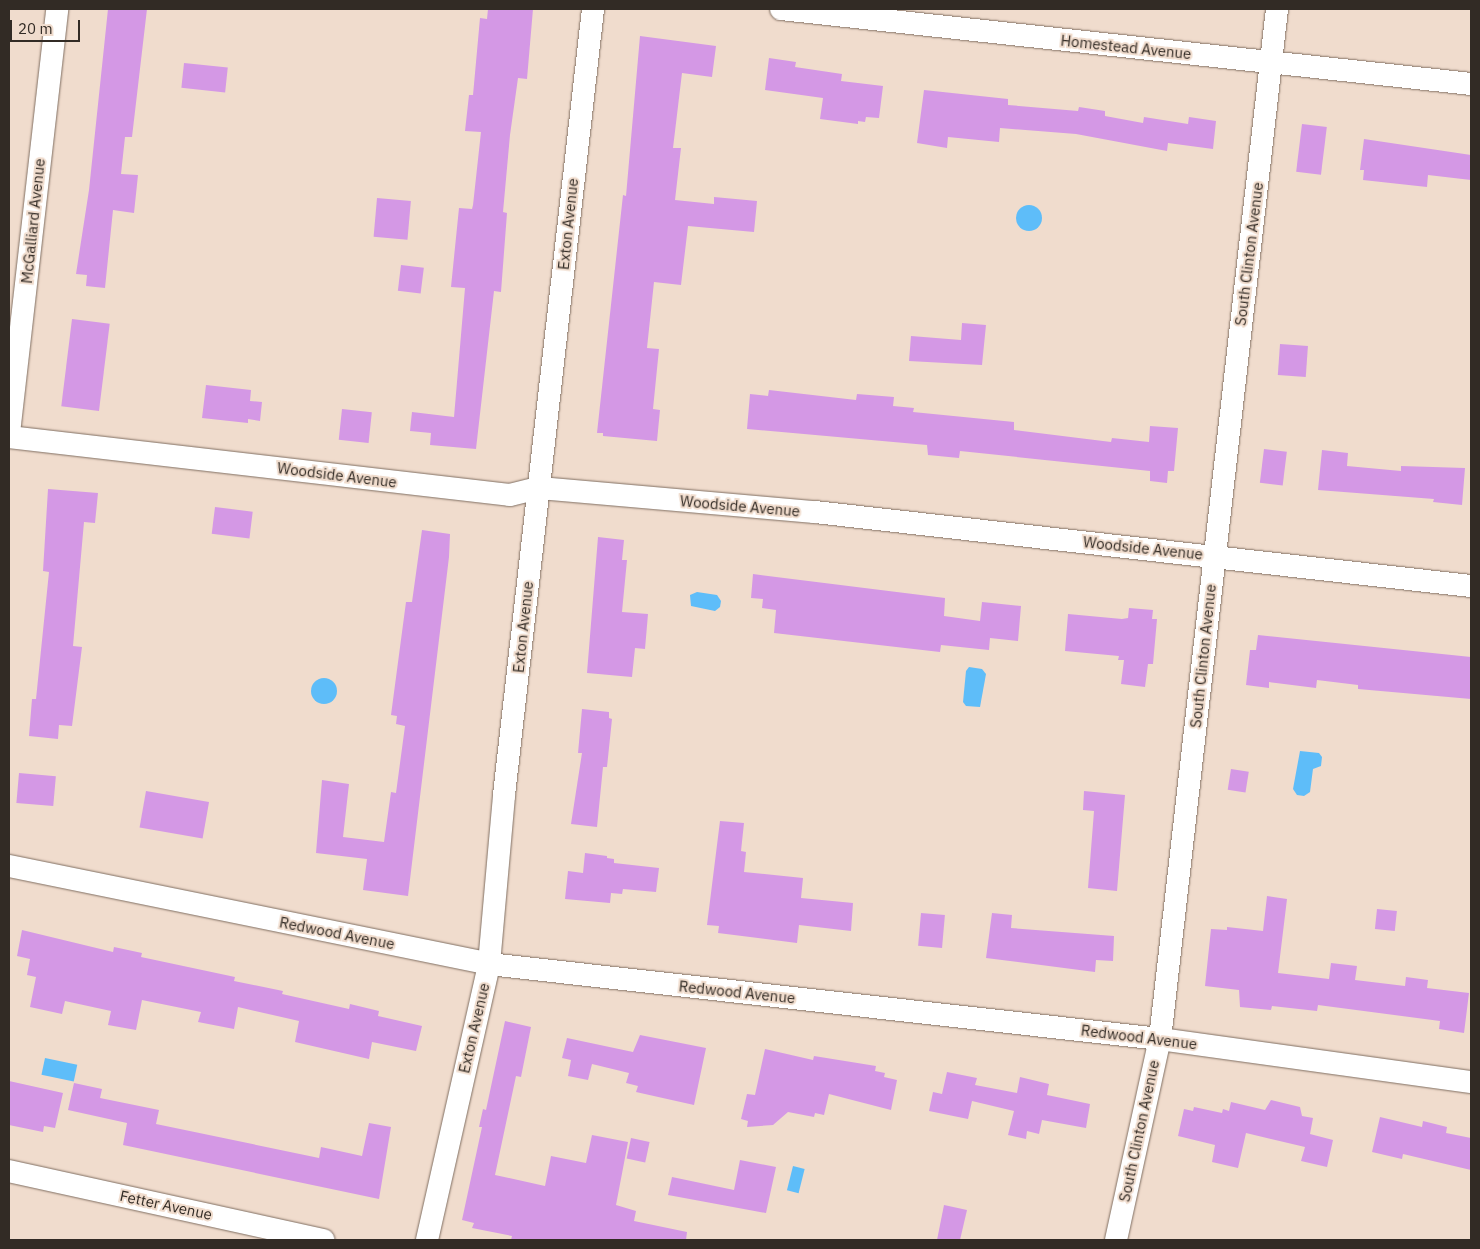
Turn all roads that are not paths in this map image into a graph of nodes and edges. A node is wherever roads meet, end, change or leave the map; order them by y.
1 (57, 9) edge
2 (593, 9) edge
3 (780, 9) edge
4 (1276, 9) edge
5 (1270, 63) junction
6 (1471, 84) edge
7 (9, 433) edge
8 (9, 437) edge
9 (539, 488) junction
10 (1214, 556) junction
11 (1471, 586) edge
12 (9, 866) edge
13 (489, 964) junction
14 (1160, 1039) junction
15 (1471, 1082) edge
16 (9, 1171) edge
17 (324, 1240) edge
18 (427, 1240) edge
19 (1116, 1240) edge

1 - 7 street, McGalliard Avenue
2 - 9 street, Exton Avenue
3 - 5 street, Homestead Avenue
4 - 5 street, South Clinton Avenue
5 - 6 street, Homestead Avenue
5 - 10 street, South Clinton Avenue
8 - 9 street, Woodside Avenue
9 - 10 street, Woodside Avenue
9 - 13 street, Exton Avenue
10 - 11 street, Woodside Avenue
10 - 14 street, South Clinton Avenue
12 - 13 street, Redwood Avenue
13 - 14 street, Redwood Avenue
13 - 18 street, Exton Avenue
14 - 15 street, Redwood Avenue
14 - 19 street, South Clinton Avenue
16 - 17 street, Fetter Avenue

